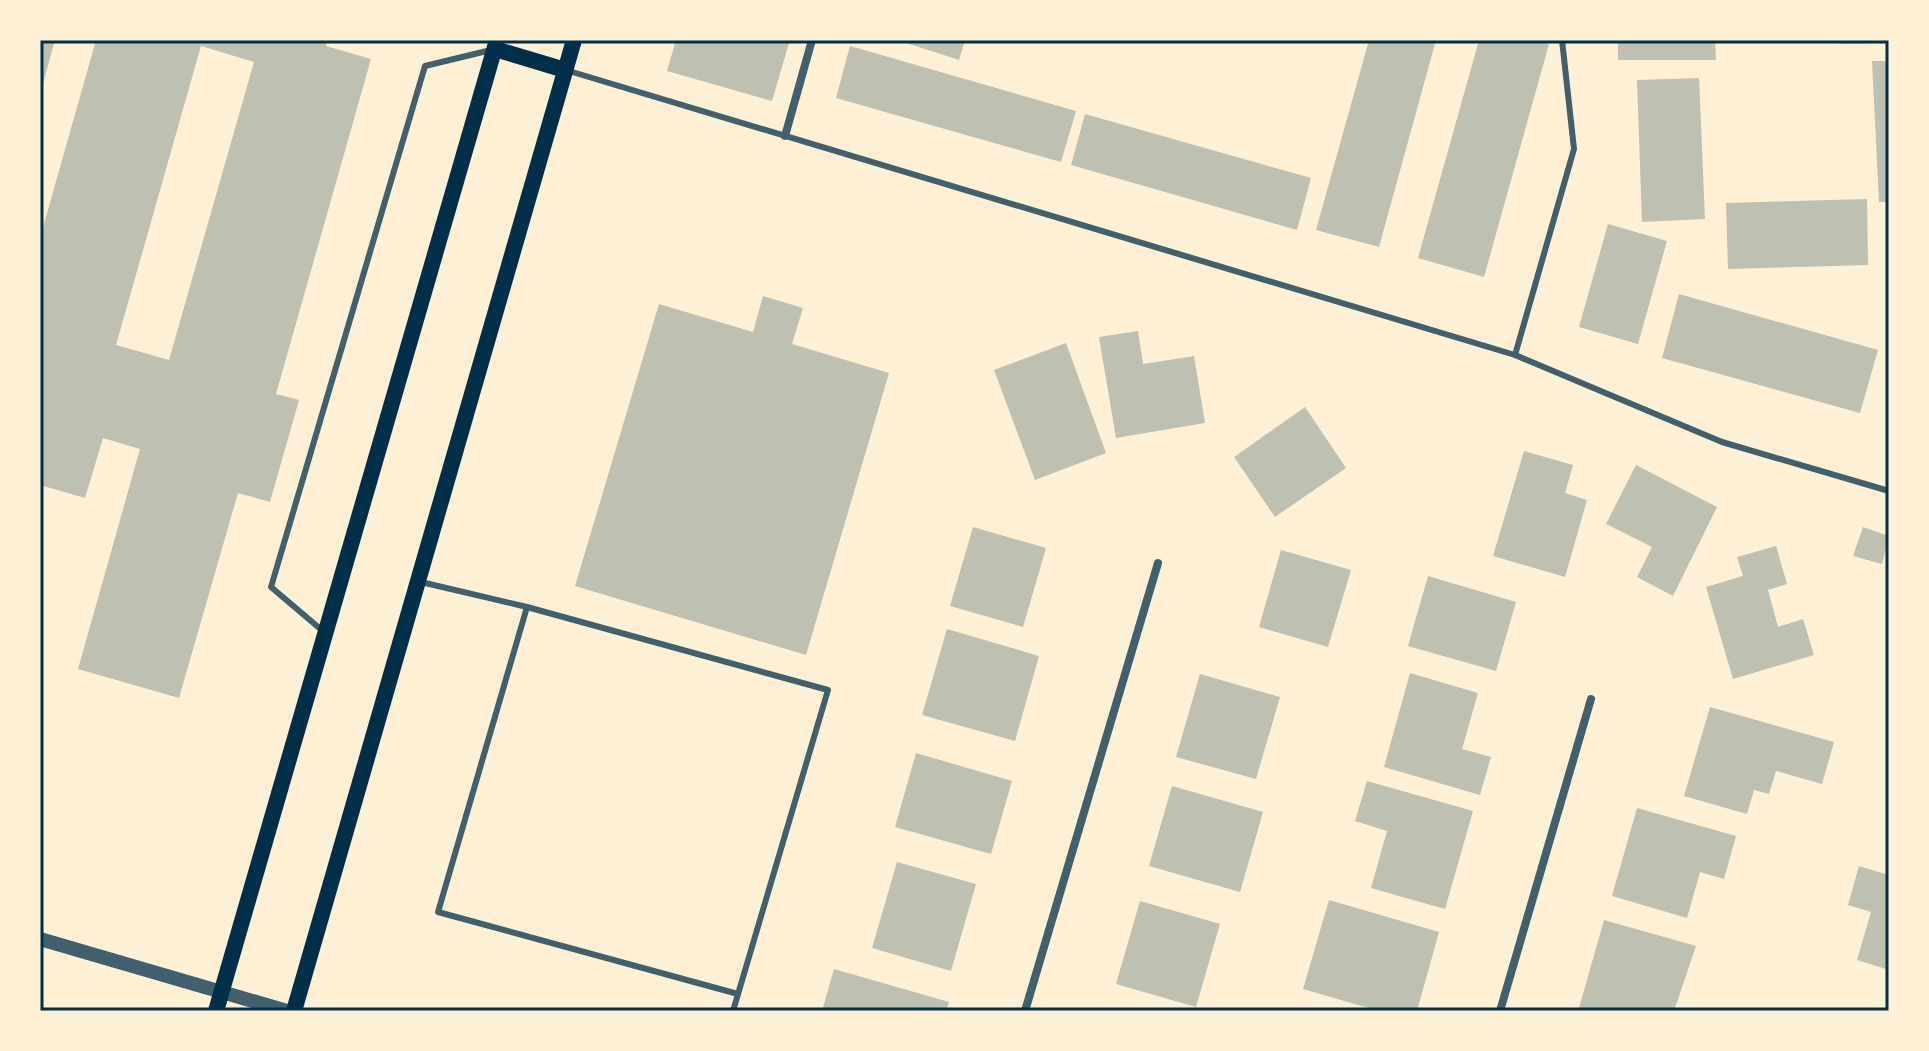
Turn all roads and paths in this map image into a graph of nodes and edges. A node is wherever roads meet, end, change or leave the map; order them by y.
1 (574, 40) edge
2 (812, 40) edge
3 (1562, 40) edge
4 (496, 44) edge
5 (565, 70) junction
6 (785, 136) junction
7 (1515, 355) junction
8 (1889, 491) edge
9 (1158, 563) dead end
10 (418, 581) junction
11 (527, 607) junction
12 (326, 633) junction
13 (1591, 699) dead end
14 (40, 939) edge
15 (221, 993) junction
16 (738, 994) junction
17 (216, 1011) edge
18 (287, 1011) edge
19 (294, 1011) edge
20 (733, 1011) edge
21 (1025, 1011) edge
22 (1500, 1011) edge

1 - 5 main road
2 - 6 street
3 - 7 lane
4 - 5 main road
4 - 12 main road
4 - 12 lane
5 - 6 lane
5 - 10 main road
6 - 7 lane
7 - 8 lane
9 - 21 street
10 - 11 lane
10 - 19 main road
11 - 16 lane
11 - 16 lane
12 - 15 main road
13 - 22 street
14 - 15 street
15 - 17 main road
15 - 18 street
16 - 20 lane

